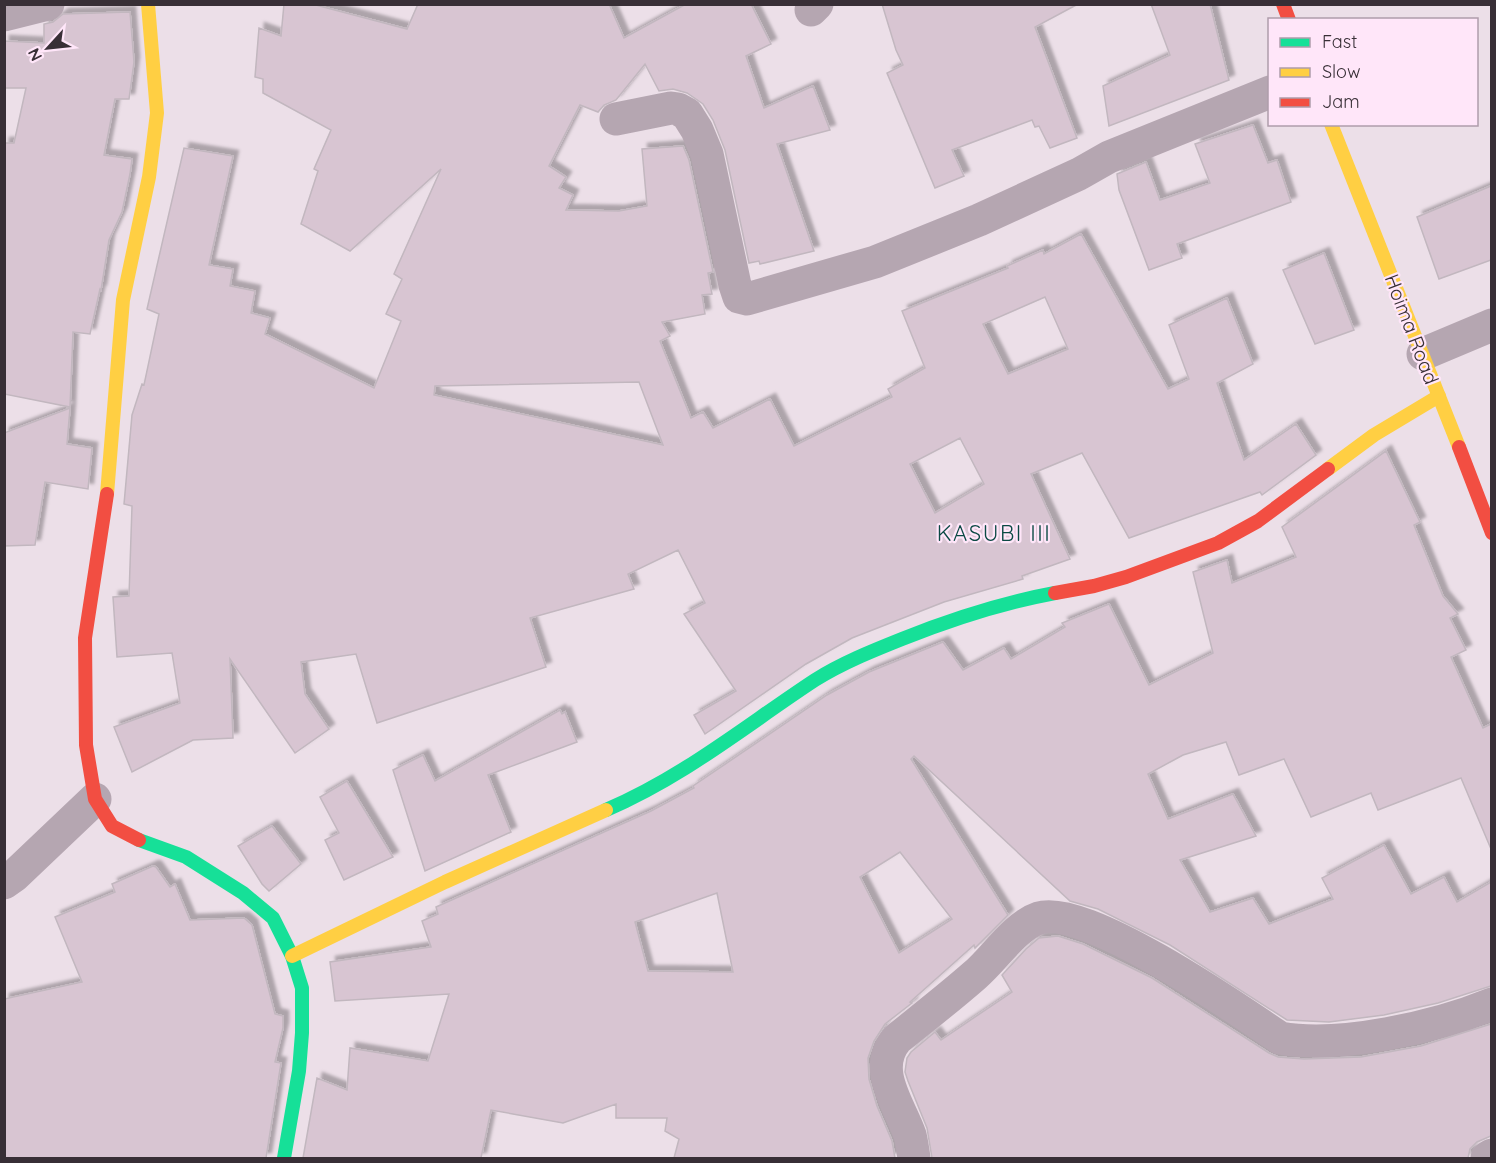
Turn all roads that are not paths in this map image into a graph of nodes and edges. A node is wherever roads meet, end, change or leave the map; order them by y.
1 (48, 4) edge
2 (148, 4) edge
3 (4, 15) edge
4 (1268, 92) edge
5 (616, 119) dead end
6 (1332, 126) edge
7 (1491, 325) edge
8 (1423, 354) junction
9 (1439, 396) junction
10 (1491, 533) edge
11 (94, 799) junction
12 (4, 883) edge
13 (292, 956) junction
14 (1491, 1004) edge
15 (1491, 1155) edge
16 (284, 1158) edge
17 (914, 1158) edge
18 (1487, 1158) edge

1 - 3 street
2 - 11 street
4 - 5 street
6 - 8 street, Hoima Road
7 - 8 street
8 - 9 street, Hoima Road
9 - 10 street, Hoima Road
9 - 13 street
11 - 12 street
11 - 13 street
13 - 16 street
14 - 17 street
15 - 18 street

